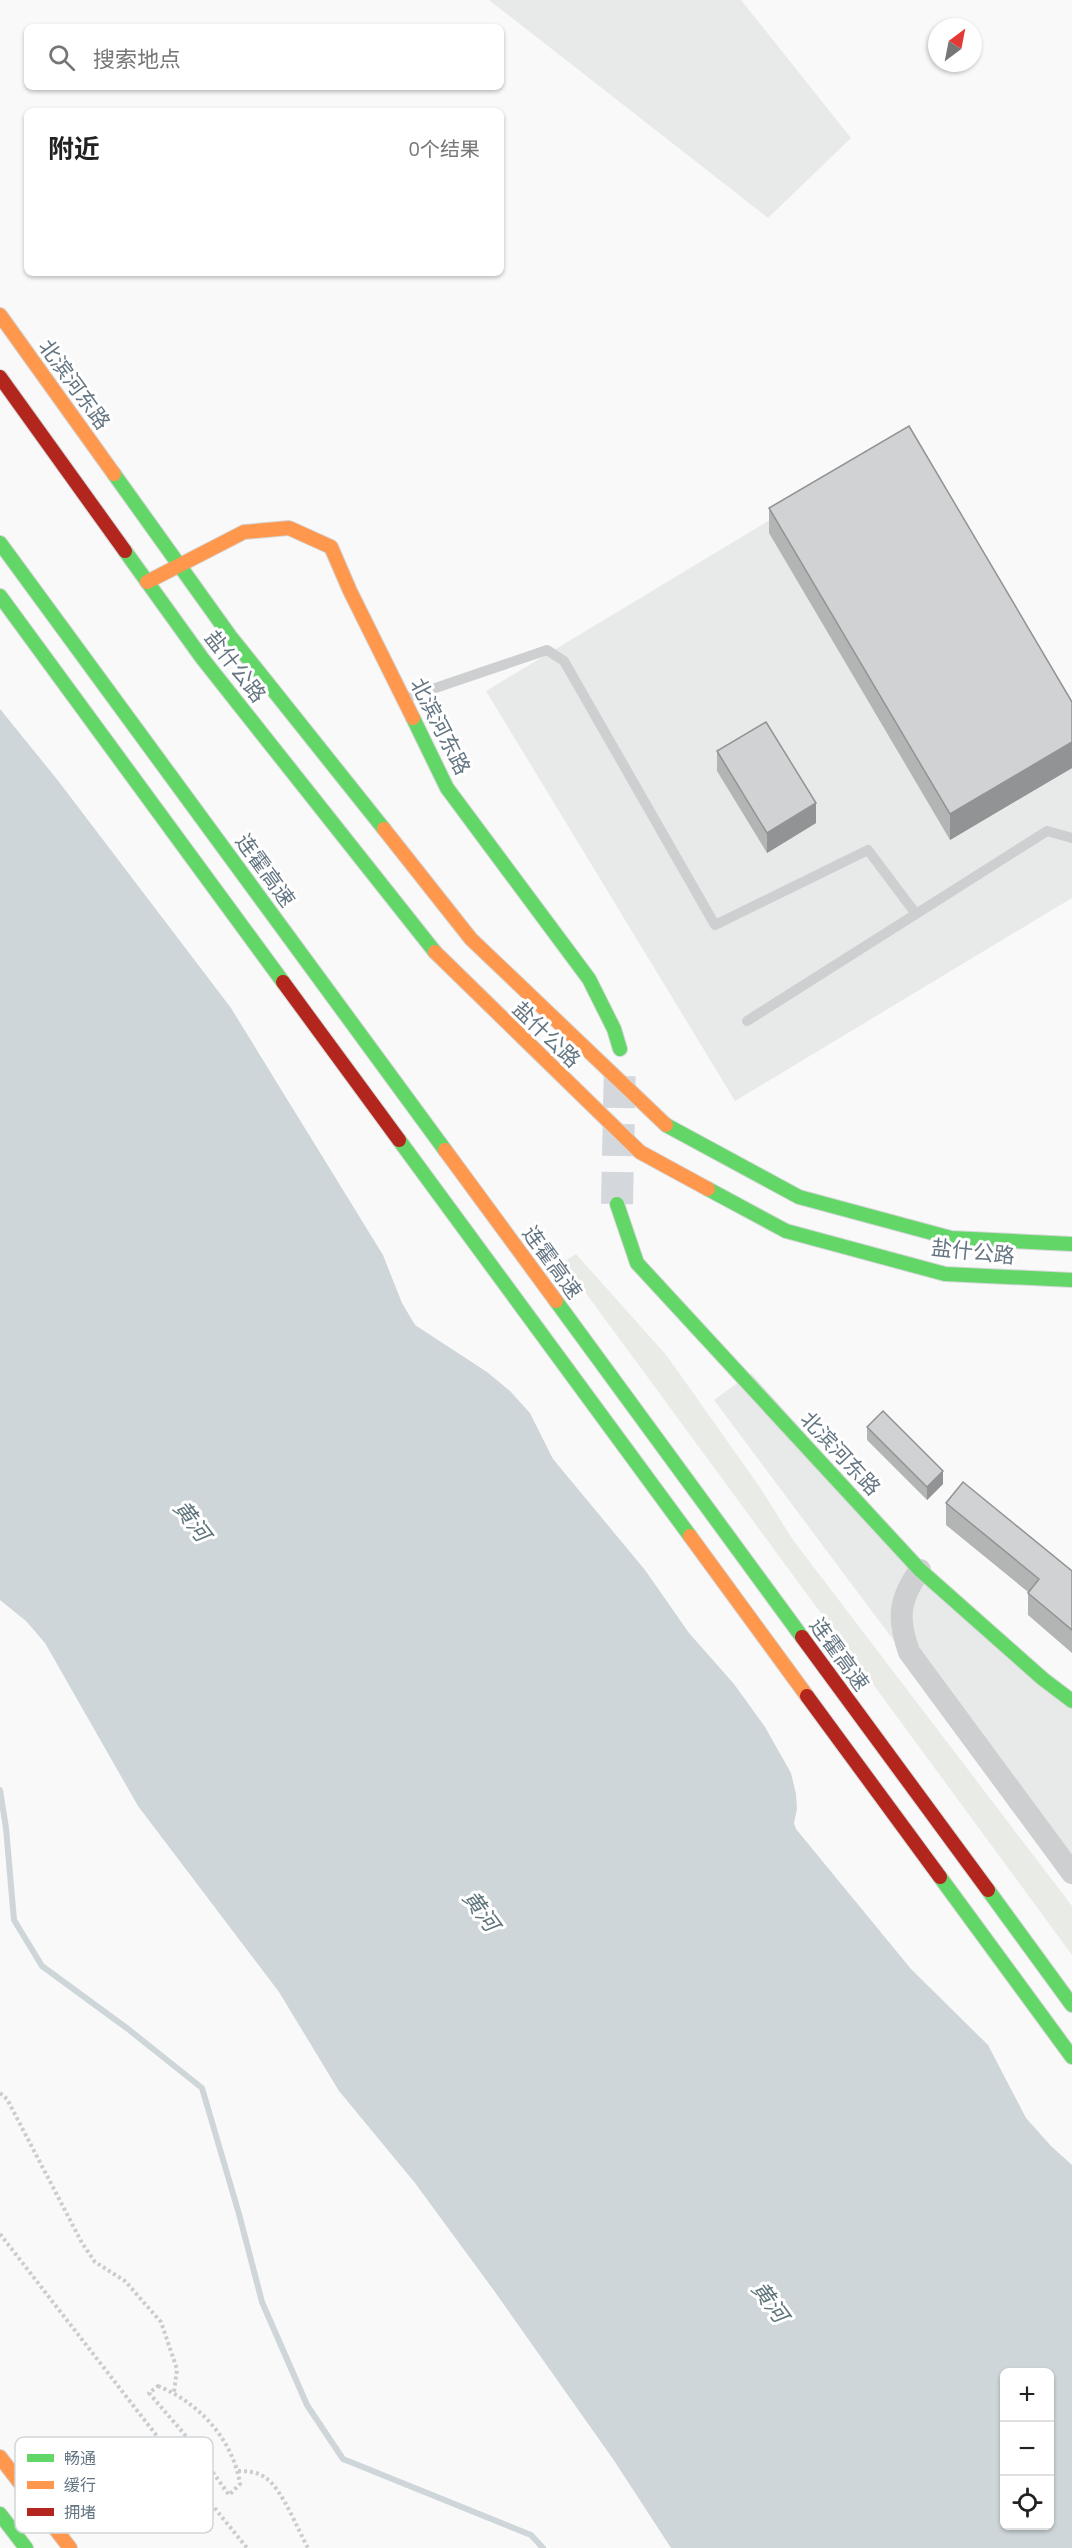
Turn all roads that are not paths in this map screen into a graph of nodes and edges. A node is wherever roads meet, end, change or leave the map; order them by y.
1 (0, 315) edge
2 (0, 377) edge
3 (0, 543) edge
4 (179, 565) junction
5 (147, 582) junction
6 (0, 596) edge
7 (403, 699) junction
8 (1072, 838) edge
9 (916, 914) junction
10 (747, 1021) dead end
11 (620, 1049) tunnel mouth
12 (617, 1204) tunnel mouth
13 (1072, 1244) edge
14 (1072, 1280) edge
15 (920, 1570) junction
16 (1072, 1701) edge
17 (1072, 1873) edge
18 (1072, 2005) edge
19 (1072, 2057) edge
20 (0, 2457) edge
21 (15, 2476) edge
22 (0, 2514) edge
23 (58, 2533) edge
24 (26, 2548) edge
25 (70, 2548) edge

1 - 4 main road, 北滨河东路
2 - 5 main road
3 - 18 main road, 连霍高速
4 - 5 main road, 北滨河东路
4 - 7 main road, 北滨河东路
4 - 13 main road, 盐什公路
5 - 14 main road, 盐什公路
6 - 19 main road
7 - 9 lane
7 - 11 main road, 北滨河东路
8 - 9 lane
9 - 10 lane
12 - 15 main road, 北滨河东路
15 - 16 main road, 北滨河东路
15 - 17 street
20 - 21 main road
22 - 24 main road
23 - 25 main road

